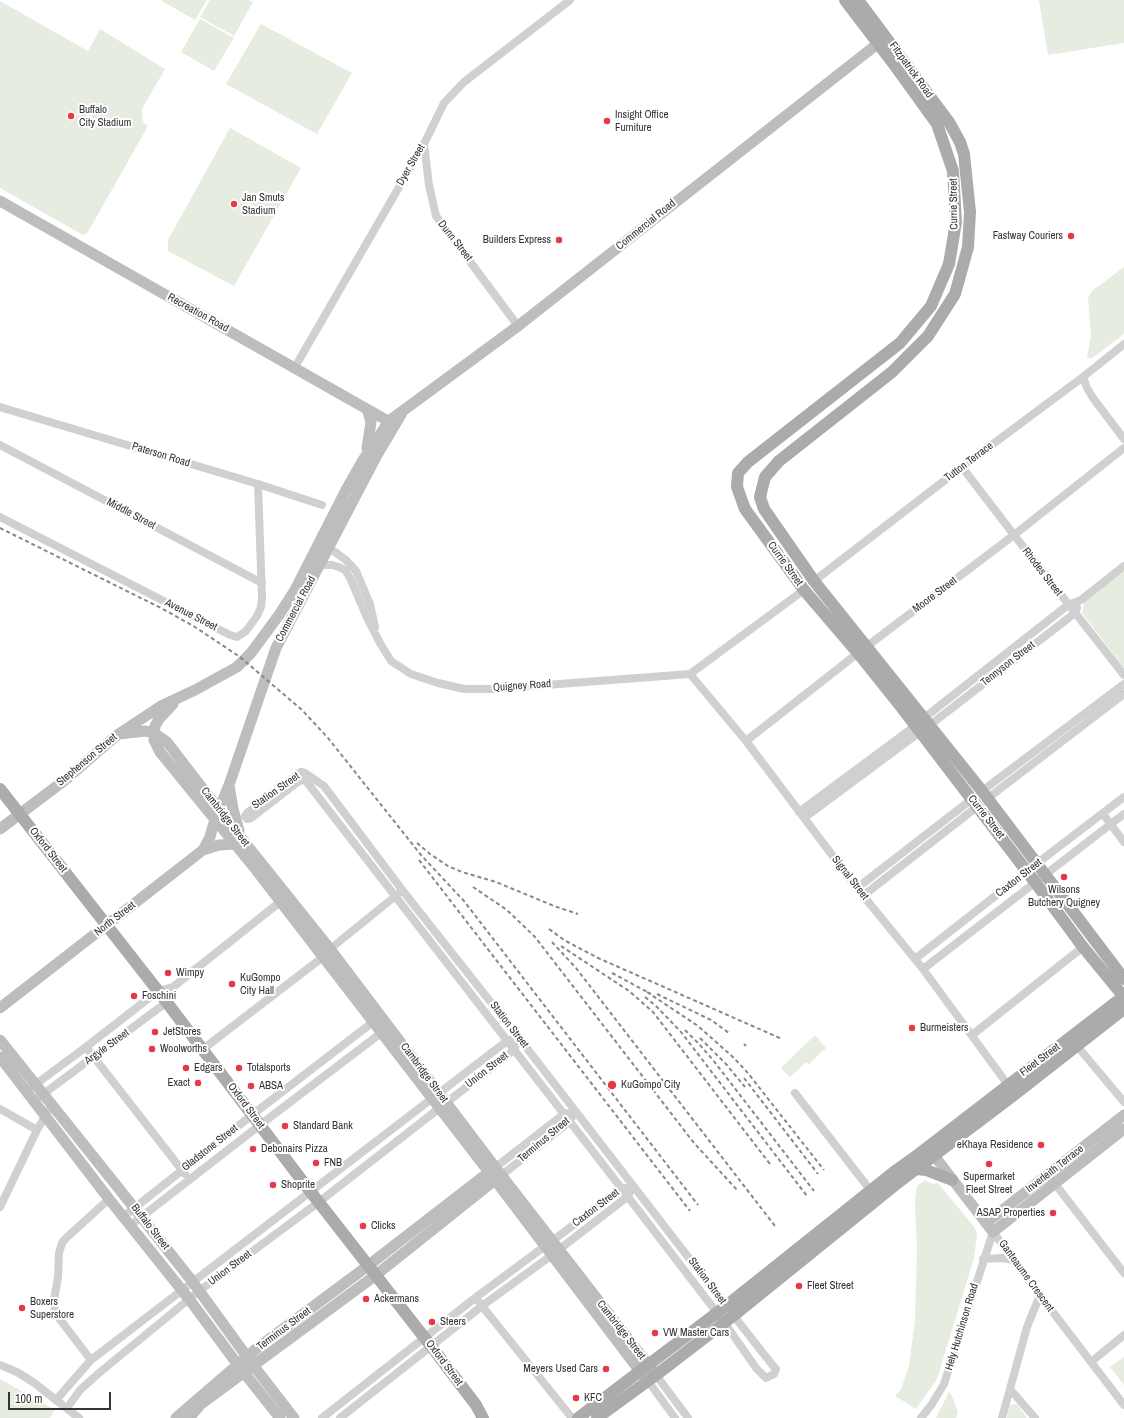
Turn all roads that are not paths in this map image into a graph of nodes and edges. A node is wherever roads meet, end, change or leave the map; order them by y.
1 (570, 0) edge
2 (844, 0) edge
3 (858, 0) edge
4 (882, 40) junction
5 (937, 124) joint
6 (960, 142) joint
7 (424, 144) junction
8 (0, 201) edge
9 (518, 326) junction
10 (1124, 344) edge
11 (295, 367) junction
12 (1083, 377) junction
13 (0, 408) edge
14 (367, 409) junction
15 (392, 423) junction
16 (1124, 439) edge
17 (0, 445) edge
18 (1124, 448) edge
19 (363, 460) junction
20 (962, 467) junction
21 (258, 484) junction
22 (322, 505) dead end
23 (0, 517) edge
24 (1014, 535) junction
25 (328, 547) junction
26 (319, 565) junction
27 (1124, 566) edge
28 (814, 581) junction
29 (262, 583) junction
30 (804, 590) junction
31 (1081, 600) junction
32 (1068, 605) junction
33 (1075, 613) junction
34 (376, 634) junction
35 (862, 650) junction
36 (690, 674) junction
37 (1124, 675) edge
38 (1124, 684) edge
39 (1124, 694) edge
40 (179, 698) junction
41 (927, 721) junction
42 (917, 729) junction
43 (154, 733) junction
44 (117, 735) junction
45 (746, 741) junction
46 (229, 785) junction
47 (0, 789) edge
48 (985, 794) junction
49 (1124, 797) edge
50 (975, 802) junction
51 (20, 814) junction
52 (1103, 814) junction
53 (1124, 814) edge
54 (217, 815) junction
55 (802, 815) junction
56 (1111, 825) junction
57 (0, 829) edge
58 (238, 841) junction
59 (1124, 842) edge
60 (203, 850) junction
61 (1038, 863) junction
62 (1027, 871) junction
63 (1046, 874) junction
64 (1035, 882) junction
65 (857, 888) junction
66 (403, 891) junction
67 (864, 895) junction
68 (395, 897) junction
69 (280, 902) junction
70 (107, 926) junction
71 (1083, 946) junction
72 (327, 953) junction
73 (915, 959) junction
74 (923, 969) junction
75 (1124, 979) edge
76 (173, 987) junction
77 (158, 991) junction
78 (1124, 996) edge
79 (167, 1002) junction
80 (0, 1008) edge
81 (1124, 1009) edge
82 (373, 1022) junction
83 (381, 1033) junction
84 (972, 1035) junction
85 (519, 1038) junction
86 (0, 1040) edge
87 (507, 1041) junction
88 (86, 1046) junction
89 (1077, 1046) junction
90 (203, 1049) junction
91 (514, 1050) junction
92 (94, 1056) junction
93 (4, 1062) edge
94 (545, 1071) junction
95 (536, 1078) junction
96 (36, 1084) junction
97 (1008, 1085) junction
98 (27, 1091) junction
99 (44, 1094) junction
100 (795, 1094) dead end
101 (435, 1096) junction
102 (34, 1101) junction
103 (1124, 1102) edge
104 (52, 1105) junction
105 (442, 1105) junction
106 (0, 1109) edge
107 (575, 1111) junction
108 (564, 1114) junction
109 (45, 1115) junction
110 (252, 1115) junction
111 (1124, 1115) edge
112 (973, 1119) junction
113 (569, 1122) junction
114 (260, 1124) junction
115 (1121, 1129) edge
116 (37, 1130) junction
117 (931, 1152) junction
118 (915, 1166) junction
119 (182, 1170) junction
120 (495, 1174) junction
121 (190, 1179) junction
122 (1051, 1179) junction
123 (952, 1180) junction
124 (633, 1186) junction
125 (622, 1189) junction
126 (310, 1191) junction
127 (871, 1191) junction
128 (627, 1197) junction
129 (109, 1200) junction
130 (319, 1202) junction
131 (1, 1205) edge
132 (138, 1212) junction
133 (127, 1221) junction
134 (990, 1228) junction
135 (552, 1248) junction
136 (983, 1259) junction
137 (1014, 1260) junction
138 (372, 1270) junction
139 (778, 1272) junction
140 (1124, 1273) edge
141 (192, 1281) junction
142 (182, 1290) junction
143 (199, 1291) junction
144 (1040, 1295) junction
145 (475, 1298) junction
146 (189, 1299) junction
147 (482, 1306) junction
148 (725, 1314) junction
149 (1124, 1335) edge
150 (428, 1342) junction
151 (91, 1360) junction
152 (250, 1361) junction
153 (1091, 1362) junction
154 (0, 1365) edge
155 (644, 1367) junction
156 (240, 1368) junction
157 (652, 1378) junction
158 (1010, 1389) junction
159 (56, 1400) junction
160 (476, 1405) junction
161 (1124, 1405) edge
162 (67, 1408) junction
163 (80, 1418) edge
164 (175, 1418) edge
165 (189, 1418) edge
166 (280, 1418) edge
167 (294, 1418) edge
168 (322, 1418) edge
169 (340, 1418) edge
170 (483, 1418) edge
171 (490, 1418) edge
172 (572, 1418) edge
173 (578, 1418) edge
174 (597, 1418) edge
175 (675, 1418) edge
176 (688, 1418) edge
177 (922, 1418) edge
178 (1002, 1418) edge
179 (1035, 1418) edge

1 - 7 street, Dyer Street
2 - 4 main road, Fitzpatrick Road
3 - 4 main road, Fitzpatrick Road
4 - 5 main road, Fitzpatrick Road
4 - 6 main road, Fitzpatrick Road
4 - 9 street, Commercial Road
5 - 30 main road, Currie Street
6 - 28 main road, Currie Street
7 - 9 street, Dunn Street
7 - 11 street, Dyer Street
8 - 11 street, Recreation Road
9 - 15 street, Commercial Road
10 - 12 street, Tutton Terrace
11 - 14 street, Recreation Road
12 - 16 street
12 - 20 street, Tutton Terrace
13 - 21 street, Paterson Road
14 - 15 street, Recreation Road
14 - 19 street
15 - 19 street, Commercial Road
15 - 25 street, Commercial Road
17 - 29 street, Middle Street
18 - 24 street, Moore Street
19 - 40 street, Commercial Road
20 - 24 street, Rhodes Street
20 - 28 street, Tutton Terrace
21 - 22 street, Paterson Road
21 - 29 street, Avenue Street
23 - 29 street, Avenue Street
24 - 32 street, Rhodes Street
24 - 35 street, Moore Street
25 - 26 street, Commercial Road
25 - 34 street, Quigney Road
26 - 34 street, Quigney Road
26 - 46 street, Commercial Road
27 - 31 street, Tennyson Street
28 - 35 main road, Currie Street
30 - 35 main road, Currie Street
30 - 36 street
31 - 32 street, Tennyson Street
31 - 33 street, Tennyson Street
32 - 33 street, Rhodes Street
32 - 41 street, Tennyson Street
33 - 37 street, Rhodes Street
33 - 41 street, Tennyson Street
34 - 36 street, Quigney Road
35 - 41 main road, Currie Street
35 - 42 main road, Currie Street
35 - 45 street, Moore Street
36 - 45 street, Signal Street
38 - 48 street
39 - 48 street
40 - 43 street
40 - 44 street, Stephenson Street
41 - 48 main road, Currie Street
42 - 50 main road, Currie Street
42 - 55 street
43 - 44 street
43 - 54 street, Cambridge Street
44 - 51 street, Stephenson Street
45 - 55 street, Signal Street
46 - 54 street, Commercial Road
46 - 58 street
47 - 51 main road, Oxford Street
48 - 61 main road, Currie Street
49 - 52 street, Caxton Street
50 - 62 main road, Currie Street
50 - 65 street
50 - 67 street
51 - 57 street, Stephenson Street
51 - 70 main road, Oxford Street
52 - 56 street
52 - 61 street, Caxton Street
53 - 56 street, Caxton Street
54 - 58 street, Cambridge Street
54 - 60 street, North Street
55 - 65 street, Signal Street
56 - 59 street
56 - 63 street, Caxton Street
58 - 60 street
58 - 69 street, Cambridge Street
58 - 72 street, Cambridge Street
60 - 70 street, North Street
61 - 62 street, Caxton Street
61 - 63 main road, Currie Street
62 - 64 main road, Currie Street
62 - 73 street, Caxton Street
63 - 64 street, Caxton Street
63 - 75 main road, Currie Street
64 - 71 main road, Currie Street
64 - 74 street, Caxton Street
65 - 67 street, Signal Street
66 - 68 street
66 - 68 street, Station Street
66 - 85 street, Station Street
67 - 73 street, Signal Street
68 - 72 street
68 - 87 street, Station Street
69 - 72 street, Cambridge Street
69 - 76 street, Argyle Street
70 - 77 main road, Oxford Street
70 - 80 street, North Street
71 - 78 main road, Currie Street
71 - 84 street
72 - 82 street, Cambridge Street
72 - 90 street
72 - 101 street, Cambridge Street
73 - 74 street, Signal Street
74 - 84 street, Signal Street
76 - 77 street, Argyle Street
76 - 79 street, Argyle Street
77 - 79 main road, Oxford Street
77 - 88 street, Argyle Street
78 - 97 main road, Fleet Street
79 - 90 main road, Oxford Street
79 - 92 street, Argyle Street
81 - 89 main road, Fleet Street
82 - 83 street, Cambridge Street
82 - 110 street, Gladstone Street
83 - 101 street, Cambridge Street
83 - 114 street, Gladstone Street
84 - 97 street, Signal Street
85 - 87 street, Union Street
85 - 91 street, Union Street
85 - 94 street, Station Street
86 - 93 street, Buffalo Street
87 - 91 street, Station Street
87 - 101 street, Union Street
88 - 92 street
88 - 96 street, Argyle Street
89 - 103 street
89 - 112 main road, Fleet Street
90 - 110 main road, Oxford Street
91 - 95 street, Station Street
91 - 105 street, Union Street
92 - 99 street, Argyle Street
92 - 119 street
93 - 96 street, Buffalo Street
93 - 98 street, Buffalo Street
94 - 95 street
94 - 107 street, Station Street
95 - 108 street, Station Street
96 - 98 street, Argyle Street
96 - 99 street, Buffalo Street
97 - 112 main road, Fleet Street
98 - 102 street, Buffalo Street
99 - 102 street, Argyle Street
99 - 104 street, Buffalo Street
100 - 127 street
101 - 105 street, Cambridge Street
101 - 126 street, Union Street
102 - 109 street, Buffalo Street
104 - 109 street
104 - 132 street, Buffalo Street
105 - 120 street, Cambridge Street
105 - 130 street, Union Street
106 - 116 street
107 - 108 street, Terminus Street
107 - 113 street, Terminus Street
107 - 124 street, Station Street
108 - 113 street, Station Street
108 - 120 street, Terminus Street
109 - 116 street
109 - 129 street, Buffalo Street
110 - 114 main road, Oxford Street
110 - 119 street, Gladstone Street
111 - 115 street, Inverleith Terrace
112 - 117 main road, Fleet Street
113 - 120 street, Terminus Street
113 - 125 street, Station Street
114 - 121 street, Gladstone Street
114 - 126 main road, Oxford Street
115 - 122 street, Inverleith Terrace
116 - 131 street
117 - 118 main road, Fleet Street
117 - 123 street, Ganteaume Crescent
118 - 123 main road
118 - 127 main road, Fleet Street
118 - 139 main road, Fleet Street
119 - 121 street
119 - 132 street, Gladstone Street
120 - 135 street, Cambridge Street
120 - 138 street, Terminus Street
121 - 132 street, Gladstone Street
122 - 134 street, Inverleith Terrace
122 - 140 street
123 - 134 street, Ganteaume Crescent
124 - 125 street, Caxton Street
124 - 128 street, Caxton Street
124 - 148 street, Station Street
125 - 128 street, Station Street
125 - 135 street, Caxton Street
126 - 130 main road, Oxford Street
126 - 141 street, Union Street
127 - 139 main road, Fleet Street
128 - 135 street, Caxton Street
128 - 148 street, Station Street
129 - 133 street, Buffalo Street
129 - 151 street
130 - 138 main road, Oxford Street
130 - 143 street, Union Street
132 - 133 street, Gladstone Street
132 - 141 street, Buffalo Street
133 - 142 street, Buffalo Street
134 - 136 street, Hely Hutchinson Road
134 - 137 street, Ganteaume Crescent
135 - 145 street, Caxton Street
135 - 147 street, Caxton Street
135 - 155 street, Cambridge Street
136 - 137 street
136 - 177 street, Hely Hutchinson Road
137 - 144 street, Ganteaume Crescent
138 - 150 main road, Oxford Street
138 - 152 street, Terminus Street
139 - 148 main road, Fleet Street
141 - 142 street, Union Street
141 - 143 street, Buffalo Street
142 - 146 street, Buffalo Street
142 - 151 street, Union Street
143 - 146 street, Union Street
143 - 152 street, Buffalo Street
144 - 153 street, Ganteaume Crescent
144 - 158 street
145 - 147 street
145 - 150 street, Caxton Street
146 - 156 street, Buffalo Street
146 - 162 street, Union Street
147 - 150 street, Caxton Street
147 - 172 street
148 - 148 street, Station Street
148 - 155 main road, Fleet Street
148 - 157 main road, Fleet Street
149 - 153 street
150 - 160 main road, Oxford Street
150 - 168 street, Caxton Street
150 - 169 street, Caxton Street
151 - 159 street, Union Street
152 - 156 street, Terminus Street
152 - 167 street, Buffalo Street
153 - 161 street, Ganteaume Crescent
154 - 159 street
155 - 157 street, Cambridge Street
155 - 173 main road, Fleet Street
156 - 164 street, Terminus Street
156 - 165 street, Terminus Street
156 - 166 street, Buffalo Street
157 - 174 main road, Fleet Street
157 - 175 street, Cambridge Street
157 - 176 street, Cambridge Street
158 - 178 street
158 - 179 street
159 - 162 street
160 - 170 main road, Oxford Street
160 - 171 main road, Oxford Street
162 - 163 street

